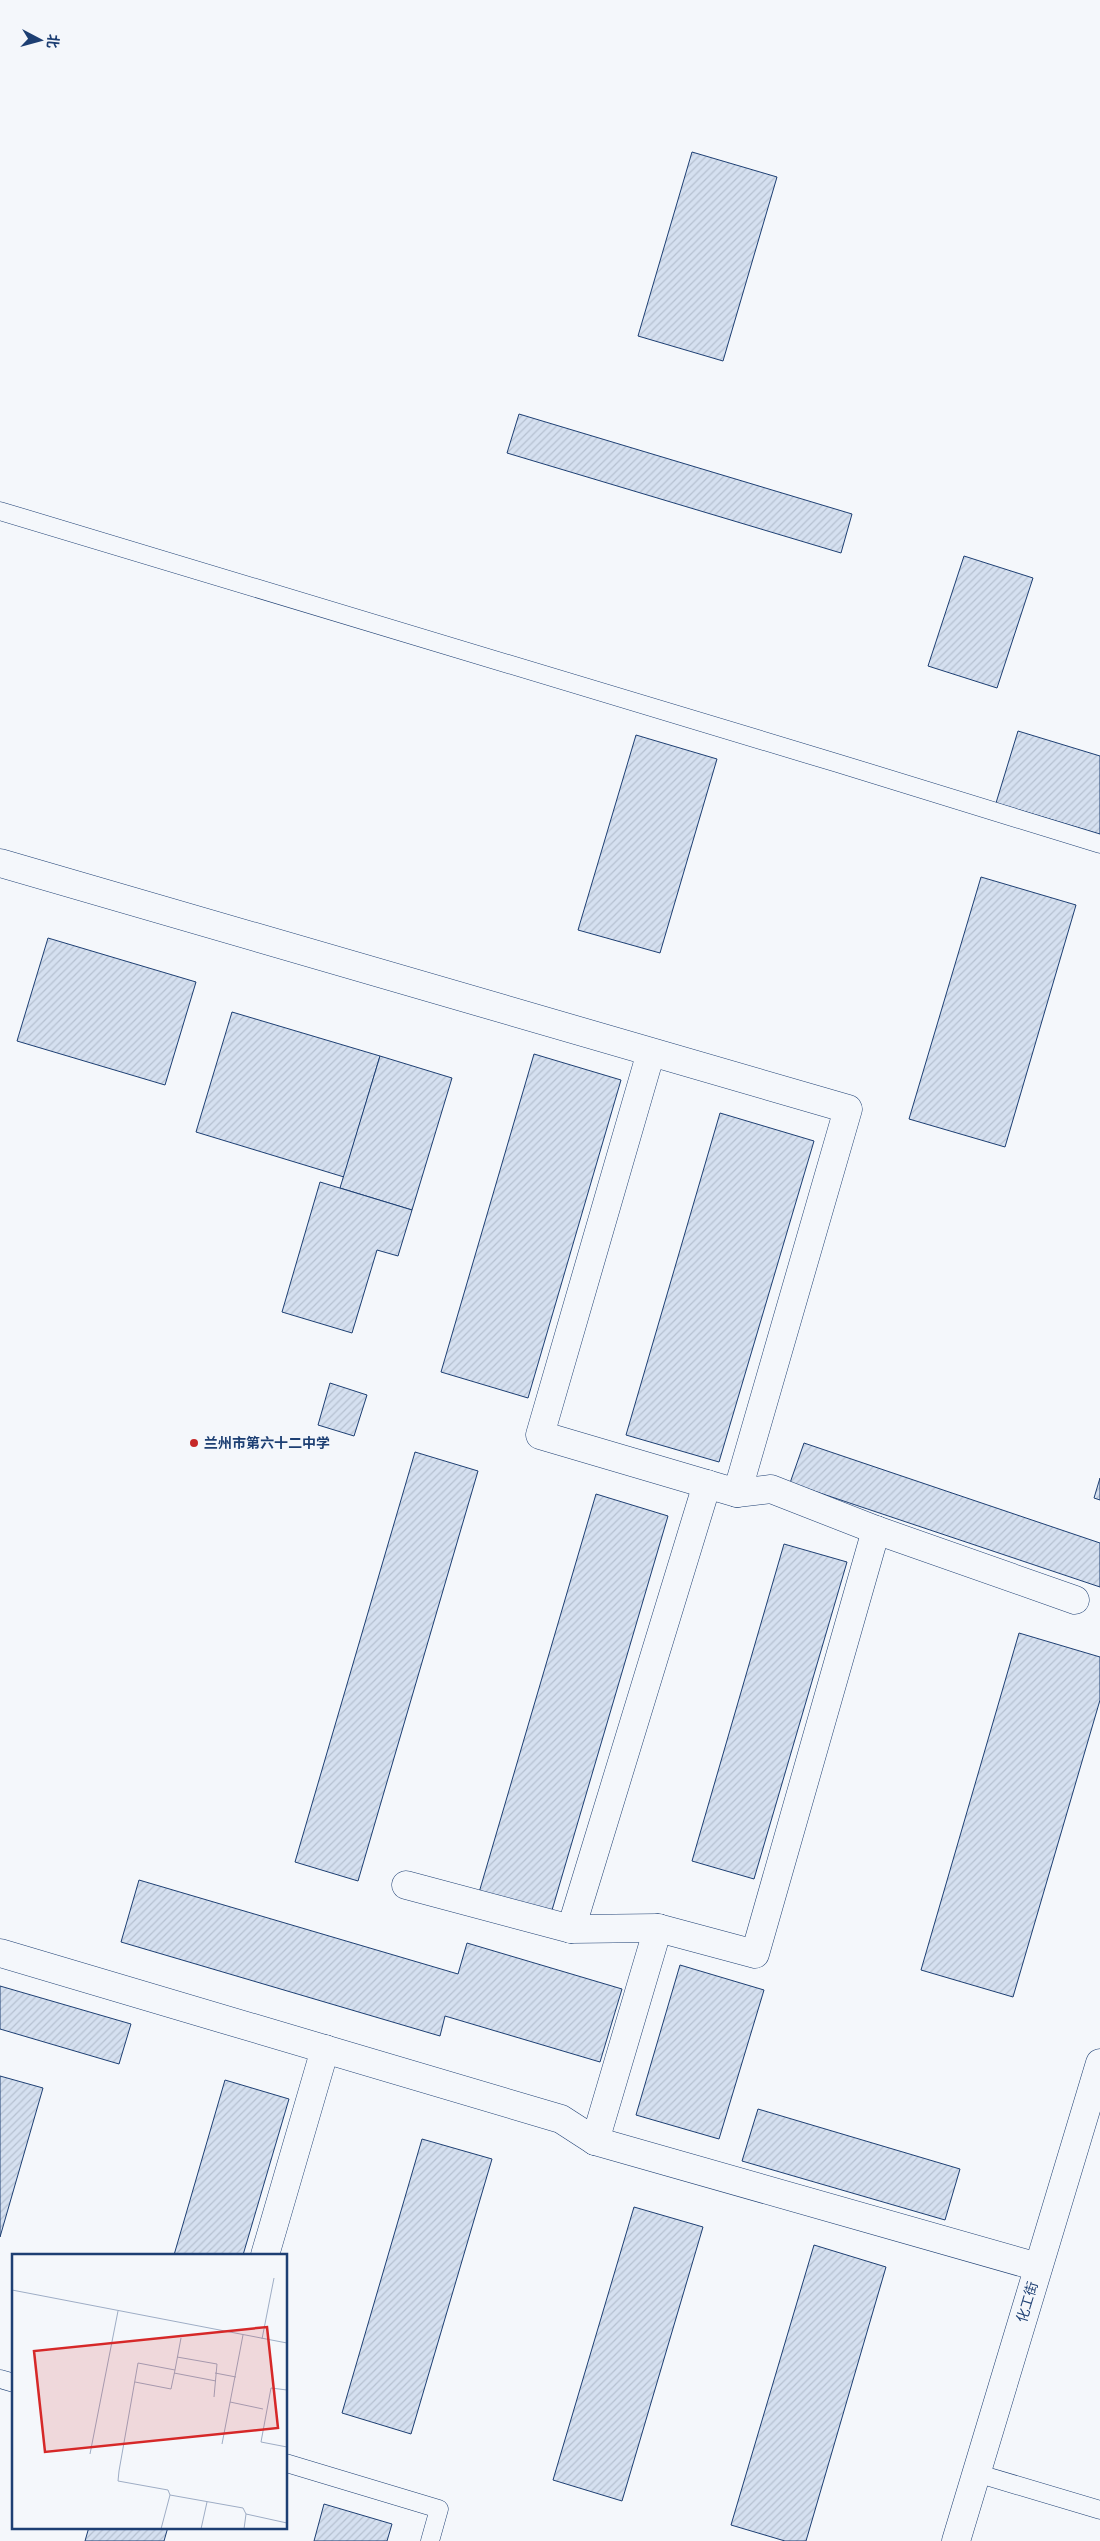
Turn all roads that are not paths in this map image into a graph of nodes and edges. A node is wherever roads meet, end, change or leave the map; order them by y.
1 (0, 511) edge
2 (1100, 844) edge
3 (0, 863) edge
4 (651, 1052) junction
5 (707, 1484) junction
6 (737, 1493) junction
7 (876, 1530) junction
8 (1075, 1600) dead end
9 (406, 1885) dead end
10 (658, 1928) junction
11 (571, 1929) junction
12 (0, 1953) edge
13 (325, 2049) junction
14 (1100, 2063) edge
15 (595, 2141) junction
16 (265, 2254) edge
17 (1038, 2267) junction
18 (288, 2465) edge
19 (976, 2473) junction
20 (1100, 2510) edge
21 (430, 2541) edge
22 (956, 2541) edge

1 - 2 lane
3 - 4 street
4 - 5 street
4 - 6 street
5 - 6 street
5 - 11 street
6 - 7 street
7 - 8 street
7 - 10 street
9 - 11 street
10 - 11 street
10 - 15 street
12 - 13 street
13 - 15 street
13 - 16 street
14 - 17 street, 化工街
15 - 17 street
17 - 19 street, 化工街
18 - 21 lane
19 - 20 lane
19 - 22 street, 化工街

